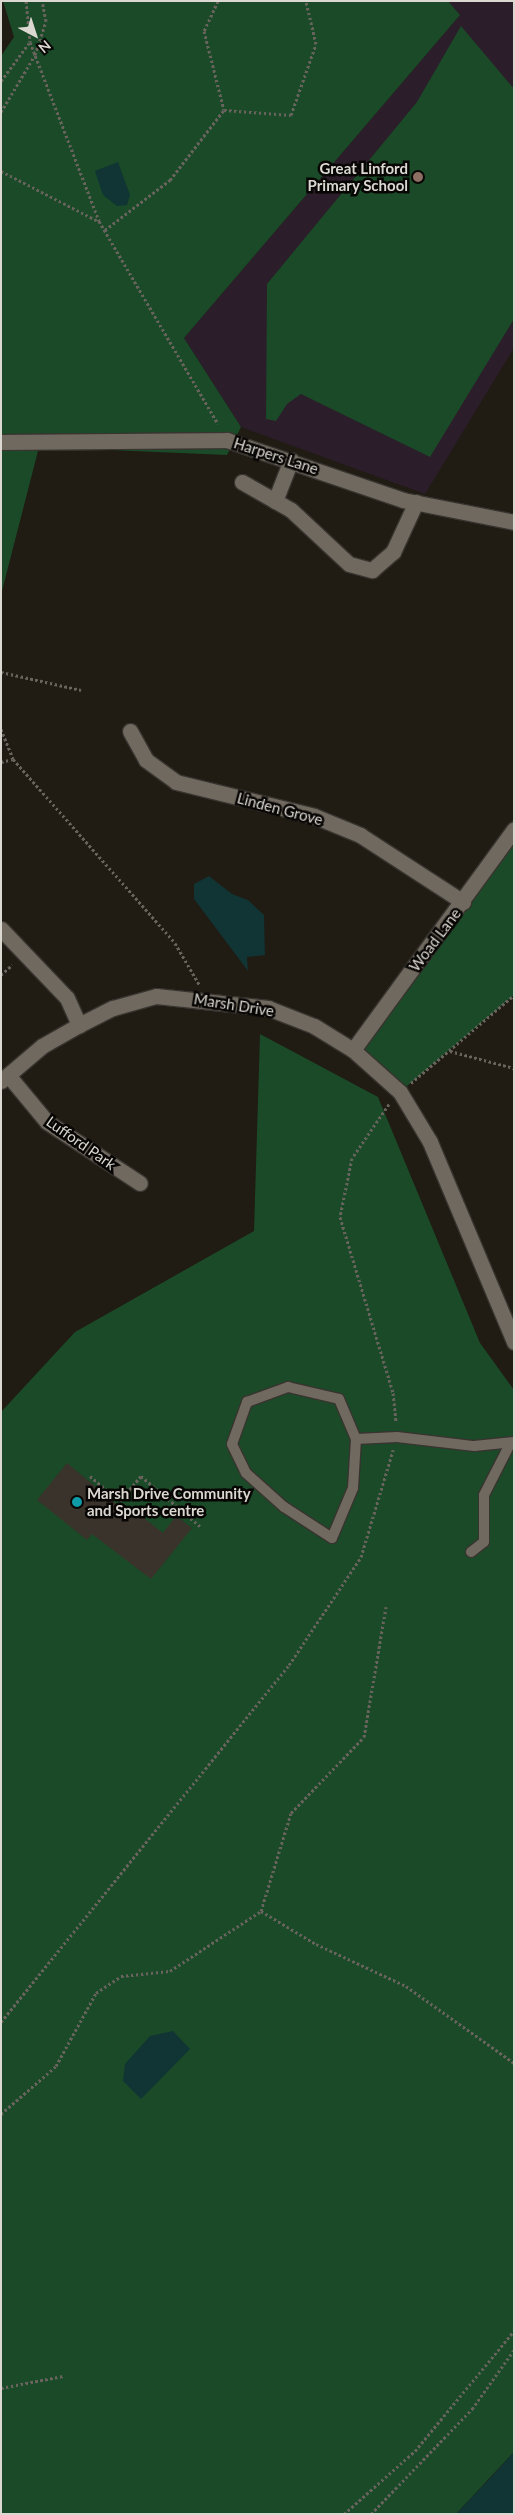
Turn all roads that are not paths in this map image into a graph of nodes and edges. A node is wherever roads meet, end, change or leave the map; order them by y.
1 (1, 442) edge
2 (291, 460) junction
3 (242, 482) dead end
4 (275, 501) junction
5 (416, 502) junction
6 (514, 522) edge
7 (130, 731) dead end
8 (514, 829) edge
9 (463, 902) junction
10 (1, 929) edge
11 (79, 1025) junction
12 (353, 1050) junction
13 (4, 1078) edge
14 (140, 1183) dead end
15 (511, 1333) edge
16 (356, 1439) junction
17 (512, 1443) edge
18 (470, 1552) dead end

1 - 2 street, Harpers Lane
2 - 4 street
2 - 5 street, Harpers Lane
3 - 4 street
4 - 5 street
5 - 6 street, Harpers Lane
7 - 9 street, Linden Grove
8 - 9 street, Woad Lane
9 - 12 street, Woad Lane
10 - 11 street
11 - 12 street, Marsh Drive
11 - 13 street, Marsh Drive
12 - 15 street, Marsh Drive
13 - 14 street, Lufford Park
16 - 16 lane
16 - 17 lane
17 - 18 lane

